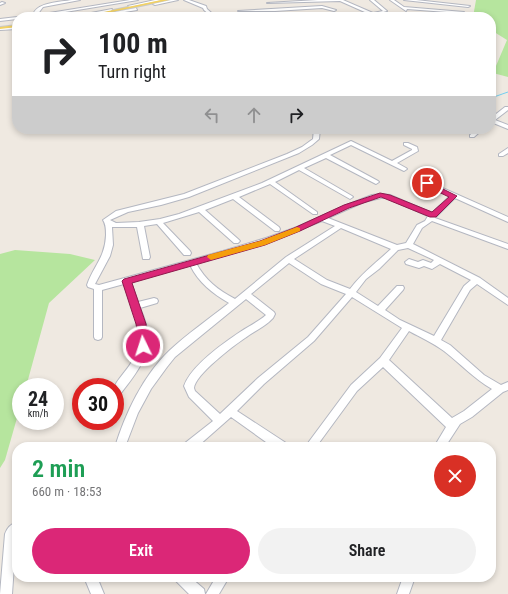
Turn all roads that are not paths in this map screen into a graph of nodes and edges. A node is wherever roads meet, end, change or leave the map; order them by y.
1 (78, 0) edge
2 (136, 0) edge
3 (160, 0) edge
4 (167, 0) edge
5 (176, 0) edge
6 (186, 0) edge
7 (340, 0) edge
8 (372, 0) edge
9 (392, 0) edge
10 (406, 0) edge
11 (268, 1) edge
12 (283, 4) dead end
13 (468, 6) dead end
14 (403, 8) junction
15 (287, 9) junction
16 (275, 10) junction
17 (334, 10) dead end
18 (240, 11) dead end
19 (35, 12) edge
20 (60, 12) edge
21 (98, 12) edge
22 (107, 12) edge
23 (117, 12) edge
24 (209, 12) edge
25 (368, 12) edge
26 (381, 12) edge
27 (407, 12) edge
28 (462, 12) edge
29 (12, 18) edge
30 (0, 20) edge
31 (12, 27) edge
32 (0, 28) edge
33 (506, 108) dead end
34 (496, 116) edge
35 (496, 122) edge
36 (508, 127) edge
37 (317, 134) edge
38 (474, 134) edge
39 (472, 136) dead end
40 (406, 144) dead end
41 (508, 150) edge
42 (327, 156) junction
43 (501, 156) dead end
44 (394, 163) junction
45 (299, 168) junction
46 (404, 169) dead end
47 (271, 182) junction
48 (376, 182) dead end
49 (427, 183) dead end
50 (454, 196) junction
51 (235, 197) junction
52 (350, 198) dead end
53 (200, 210) junction
54 (315, 213) dead end
55 (431, 217) junction
56 (322, 218) junction
57 (508, 220) edge
58 (159, 222) junction
59 (109, 223) junction
60 (140, 225) junction
61 (340, 226) junction
62 (277, 229) dead end
63 (236, 241) dead end
64 (409, 245) junction
65 (508, 247) edge
66 (396, 248) junction
67 (187, 253) dead end
68 (146, 257) dead end
69 (289, 259) junction
70 (440, 260) junction
71 (192, 262) junction
72 (409, 262) dead end
73 (477, 280) junction
74 (127, 281) junction
75 (98, 288) junction
76 (400, 288) dead end
77 (351, 293) junction
78 (245, 294) junction
79 (154, 301) dead end
80 (234, 302) junction
81 (508, 302) edge
82 (135, 306) junction
83 (379, 311) junction
84 (407, 327) junction
85 (98, 337) dead end
86 (436, 341) junction
87 (382, 361) junction
88 (124, 381) edge
89 (504, 388) edge
90 (230, 411) junction
91 (220, 421) junction
92 (452, 424) junction
93 (122, 442) edge
94 (195, 442) edge
95 (275, 442) edge
96 (314, 442) edge
97 (442, 442) edge
98 (12, 532) edge
99 (92, 582) edge
100 (186, 582) edge
101 (220, 582) edge
102 (407, 582) edge
103 (6, 594) edge
104 (98, 594) edge
105 (199, 594) edge
106 (212, 594) edge
107 (403, 594) edge

1 - 19 street
2 - 20 street
3 - 21 street
4 - 22 main road
5 - 23 street
6 - 24 street
7 - 11 street
7 - 25 street
8 - 26 street
9 - 14 street
10 - 13 street
11 - 16 street
12 - 15 street
14 - 27 street
14 - 28 street
15 - 16 street
15 - 17 street
16 - 18 street
29 - 30 street
31 - 32 main road
33 - 34 street
35 - 36 street
37 - 59 street
38 - 39 street
40 - 44 street
41 - 43 street
42 - 44 street
42 - 45 street
42 - 48 street
44 - 46 street
45 - 47 street
45 - 52 street
47 - 51 street
47 - 54 street
49 - 50 street
50 - 55 street
50 - 57 street
51 - 53 street
51 - 62 street
53 - 58 street
53 - 63 street
55 - 56 street
55 - 64 street
55 - 65 street
56 - 61 street
56 - 71 street
58 - 60 street
58 - 67 street
59 - 60 street
59 - 75 street
60 - 68 street
61 - 66 street
61 - 69 street
64 - 66 street
64 - 70 street
66 - 77 street
69 - 77 street
69 - 78 street
70 - 72 street
70 - 73 street
71 - 74 street
71 - 80 street
73 - 81 street
73 - 86 street
74 - 75 street
74 - 82 street
75 - 85 street
76 - 83 street
77 - 83 street
77 - 90 street
78 - 80 street
78 - 91 street
79 - 82 street
80 - 93 street
82 - 88 street
83 - 84 street
84 - 86 street
84 - 87 street
86 - 89 street
87 - 92 street
87 - 96 street
89 - 92 street
90 - 91 street
90 - 95 street
91 - 94 street
92 - 97 street
98 - 103 street
99 - 104 street
100 - 105 street
101 - 106 street
102 - 107 street

